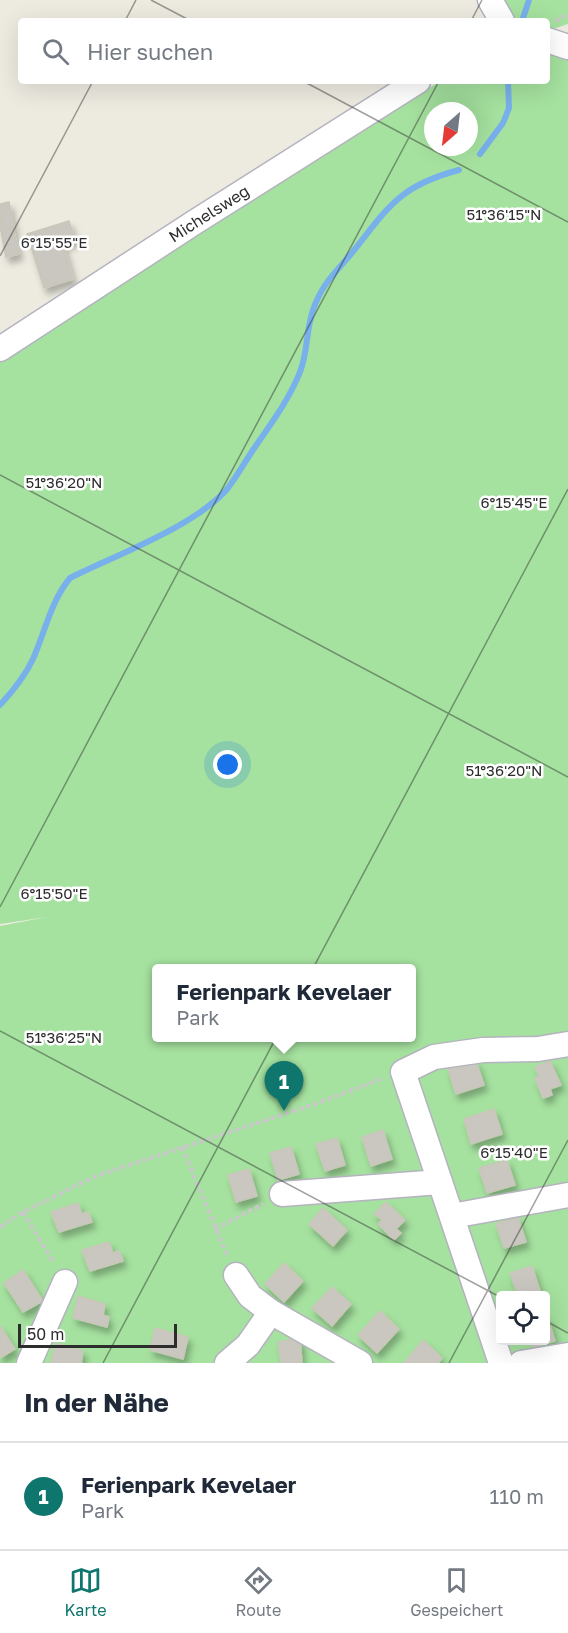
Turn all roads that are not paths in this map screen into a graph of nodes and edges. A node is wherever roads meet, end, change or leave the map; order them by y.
1 (490, 0) edge
2 (500, 18) edge
3 (550, 41) edge
4 (568, 47) edge
5 (413, 84) edge
6 (0, 349) edge
7 (568, 1044) edge
8 (440, 1182) junction
9 (282, 1194) road end
10 (568, 1195) edge
11 (452, 1215) junction
12 (236, 1275) road end
13 (65, 1282) road end
14 (271, 1312) junction
15 (568, 1355) edge
16 (29, 1363) edge
17 (227, 1363) edge
18 (360, 1363) edge
19 (501, 1363) edge
20 (521, 1363) edge

1 - 2 street
3 - 4 street
5 - 6 street, Michelsweg
7 - 8 street
8 - 9 street
8 - 11 street
10 - 11 street
11 - 19 street
12 - 14 street
13 - 16 street
14 - 17 street
14 - 18 street
15 - 20 street

